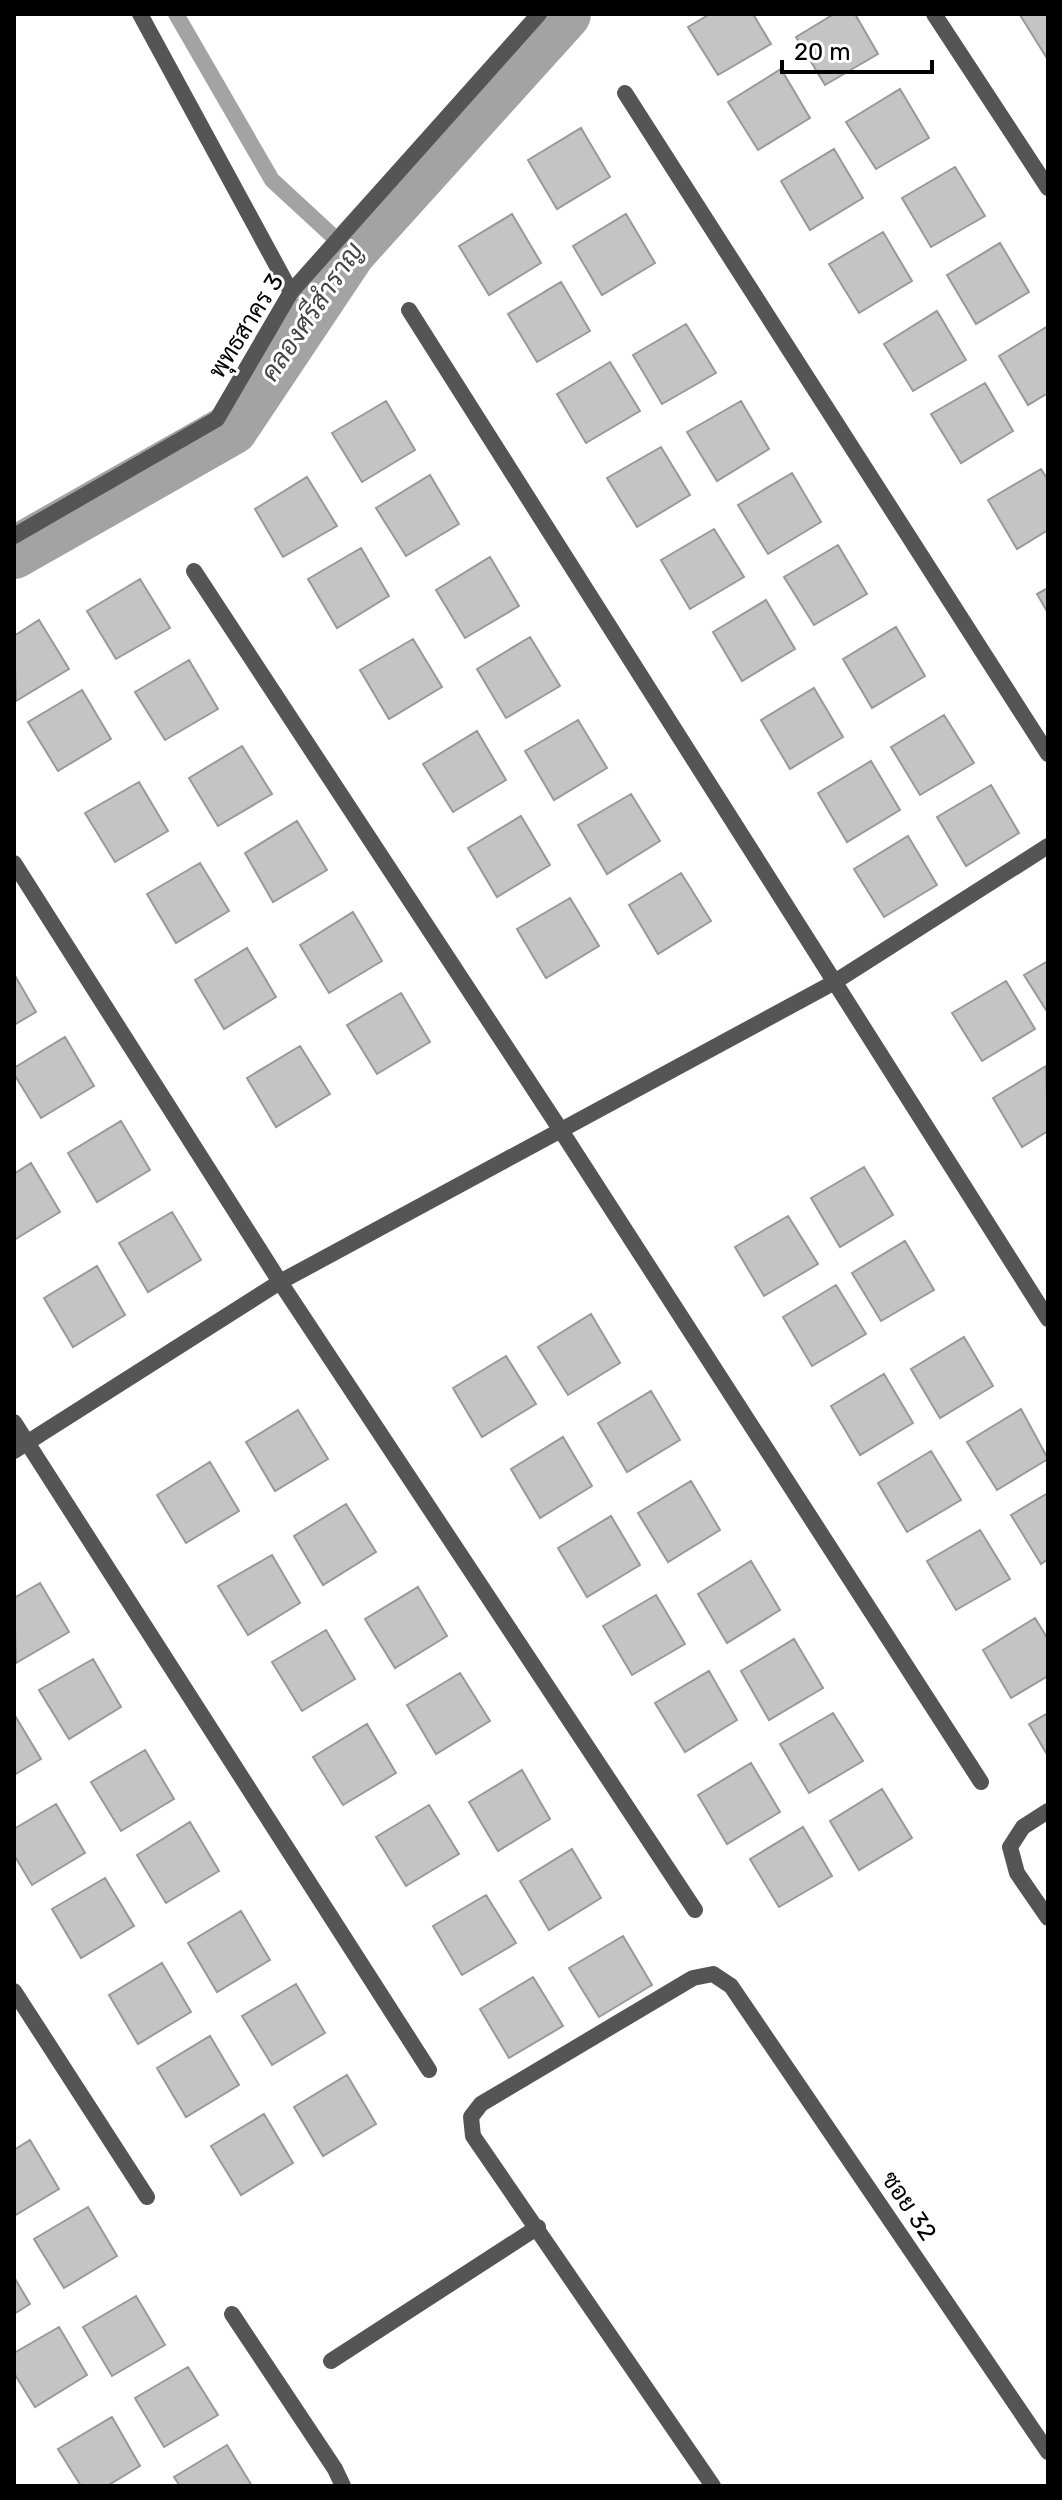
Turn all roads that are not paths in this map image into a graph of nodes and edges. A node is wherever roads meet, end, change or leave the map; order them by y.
1 (140, 14) edge
2 (539, 14) edge
3 (934, 14) edge
4 (625, 93) dead end
5 (1048, 188) edge
6 (291, 292) junction
7 (409, 310) dead end
8 (14, 536) edge
9 (194, 571) dead end
10 (1048, 754) edge
11 (1048, 846) edge
12 (14, 863) edge
13 (833, 983) junction
14 (560, 1129) junction
15 (280, 1282) junction
16 (1048, 1319) edge
17 (14, 1422) edge
18 (21, 1447) edge
19 (981, 1782) dead end
20 (1048, 1811) edge
21 (695, 1910) dead end
22 (1048, 1918) edge
23 (14, 1991) edge
24 (429, 2070) dead end
25 (147, 2197) dead end
26 (538, 2227) junction
27 (232, 2314) dead end
28 (331, 2361) dead end
29 (1048, 2452) edge
30 (343, 2486) edge
31 (713, 2486) edge

1 - 6 street
2 - 6 street, พุทธสาคร 3
3 - 5 street
4 - 10 street
6 - 8 street, พุทธสาคร 3
7 - 13 street
9 - 14 street
11 - 13 street
12 - 15 street
13 - 14 street
13 - 16 street
14 - 15 street
14 - 19 street
15 - 18 street
15 - 21 street
17 - 18 street
18 - 24 street
20 - 22 street
23 - 25 street
26 - 28 street
26 - 29 street, ซอย 32
26 - 31 street
27 - 30 street

